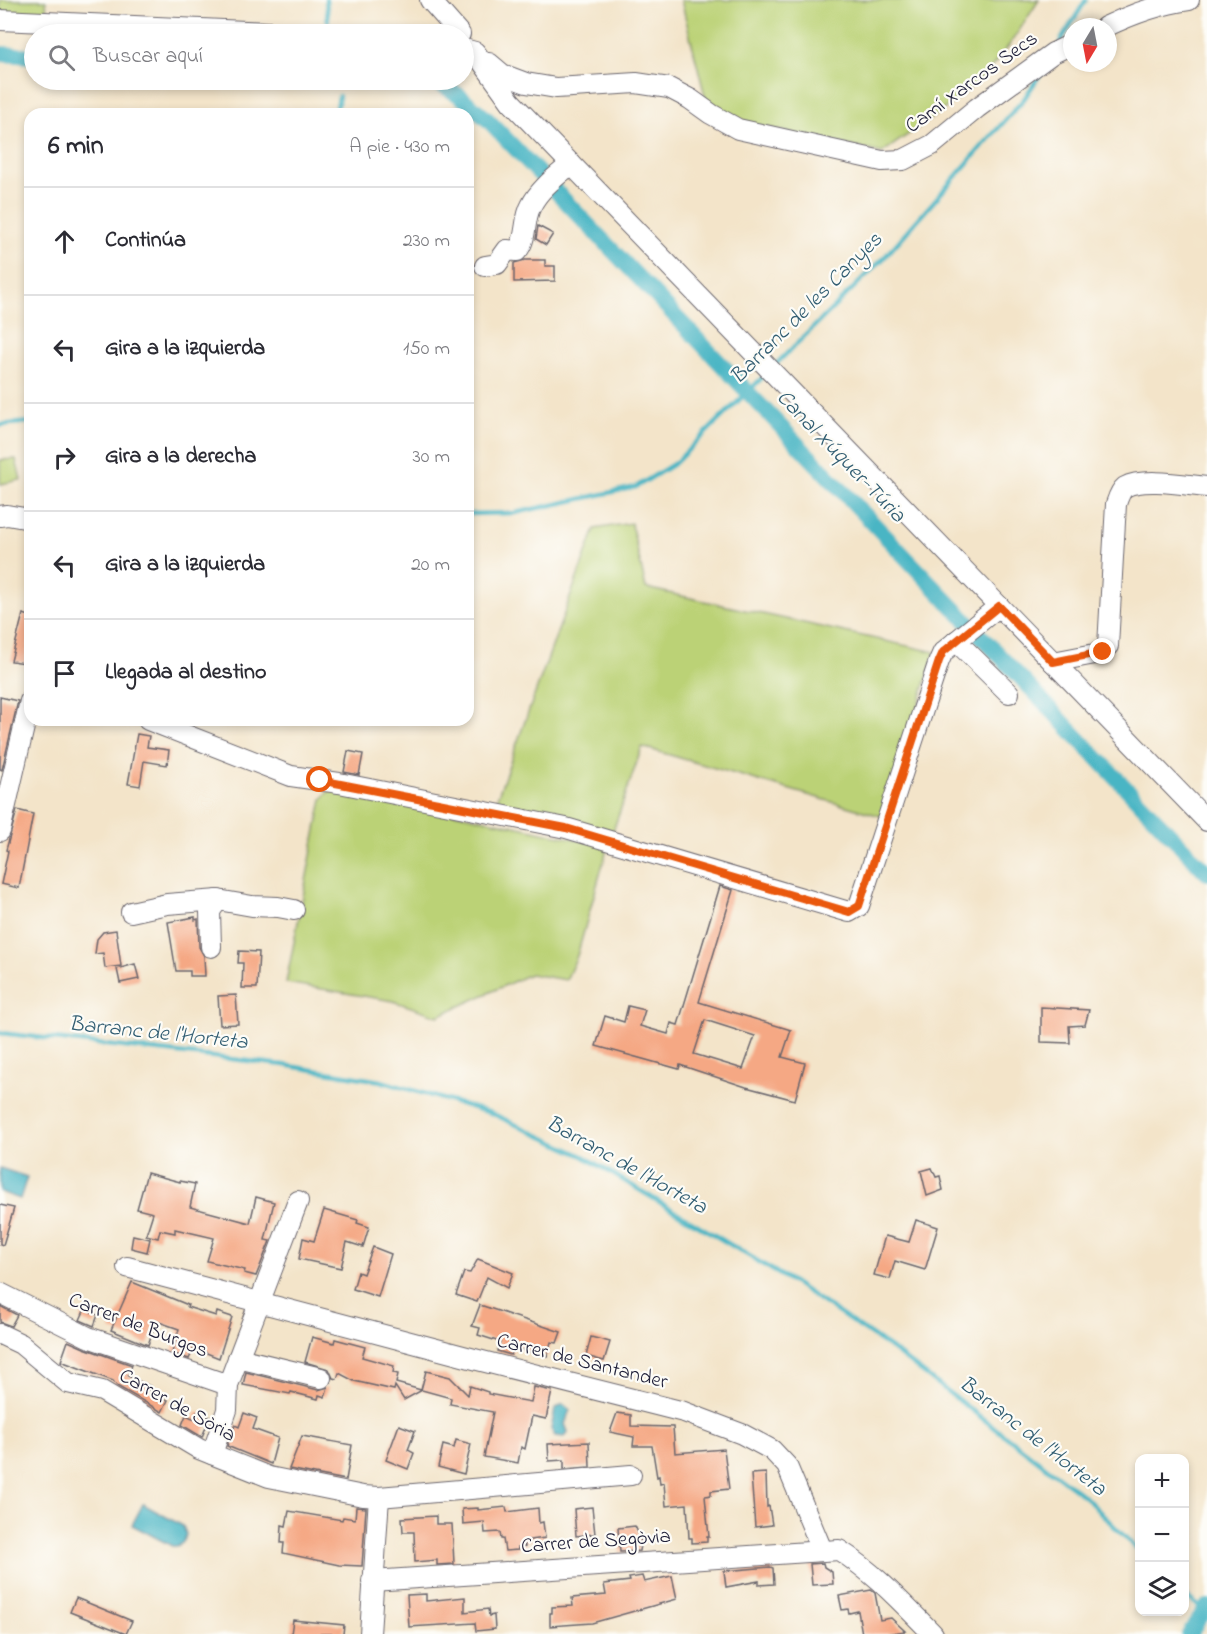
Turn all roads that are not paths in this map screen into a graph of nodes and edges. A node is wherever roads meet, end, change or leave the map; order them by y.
1 (430, 0) edge
2 (1189, 0) edge
3 (0, 20) edge
4 (1117, 21) edge
5 (89, 24) edge
6 (451, 24) edge
7 (1063, 48) edge
8 (474, 52) edge
9 (474, 55) edge
10 (565, 169) junction
11 (485, 266) dead end
12 (1207, 487) edge
13 (0, 516) edge
14 (24, 518) edge
15 (999, 606) junction
16 (958, 639) junction
17 (1053, 662) junction
18 (1009, 693) dead end
19 (24, 726) edge
20 (163, 726) edge
21 (1207, 821) edge
22 (0, 831) edge
23 (218, 900) junction
24 (294, 910) dead end
25 (131, 912) dead end
26 (211, 947) dead end
27 (298, 1202) dead end
28 (126, 1267) dead end
29 (0, 1293) edge
30 (261, 1303) junction
31 (0, 1334) edge
32 (238, 1358) junction
33 (321, 1378) dead end
34 (228, 1385) junction
35 (212, 1454) junction
36 (631, 1475) dead end
37 (379, 1497) junction
38 (822, 1550) junction
39 (372, 1581) junction
40 (370, 1634) edge
41 (933, 1634) edge

1 - 6 street
2 - 4 street
3 - 5 street
7 - 8 street, Camí Xarcos Secs
9 - 10 street
10 - 11 street
10 - 15 street
12 - 17 street
13 - 14 street
15 - 16 street
15 - 17 street
16 - 18 street
16 - 20 street
17 - 21 street
19 - 22 street
23 - 24 street
23 - 25 street
23 - 26 street
27 - 30 street
28 - 30 street, Carrer de Santander
29 - 34 street, Carrer de Burgos
30 - 32 street
30 - 38 street, Carrer de Santander
31 - 35 street, Carrer de Sòria
32 - 33 street
32 - 34 street
34 - 35 street
35 - 37 street, Carrer de Sòria
36 - 37 street, Carrer de Sòria
37 - 39 street
38 - 39 street, Carrer de Segòvia
38 - 41 street
39 - 40 street

